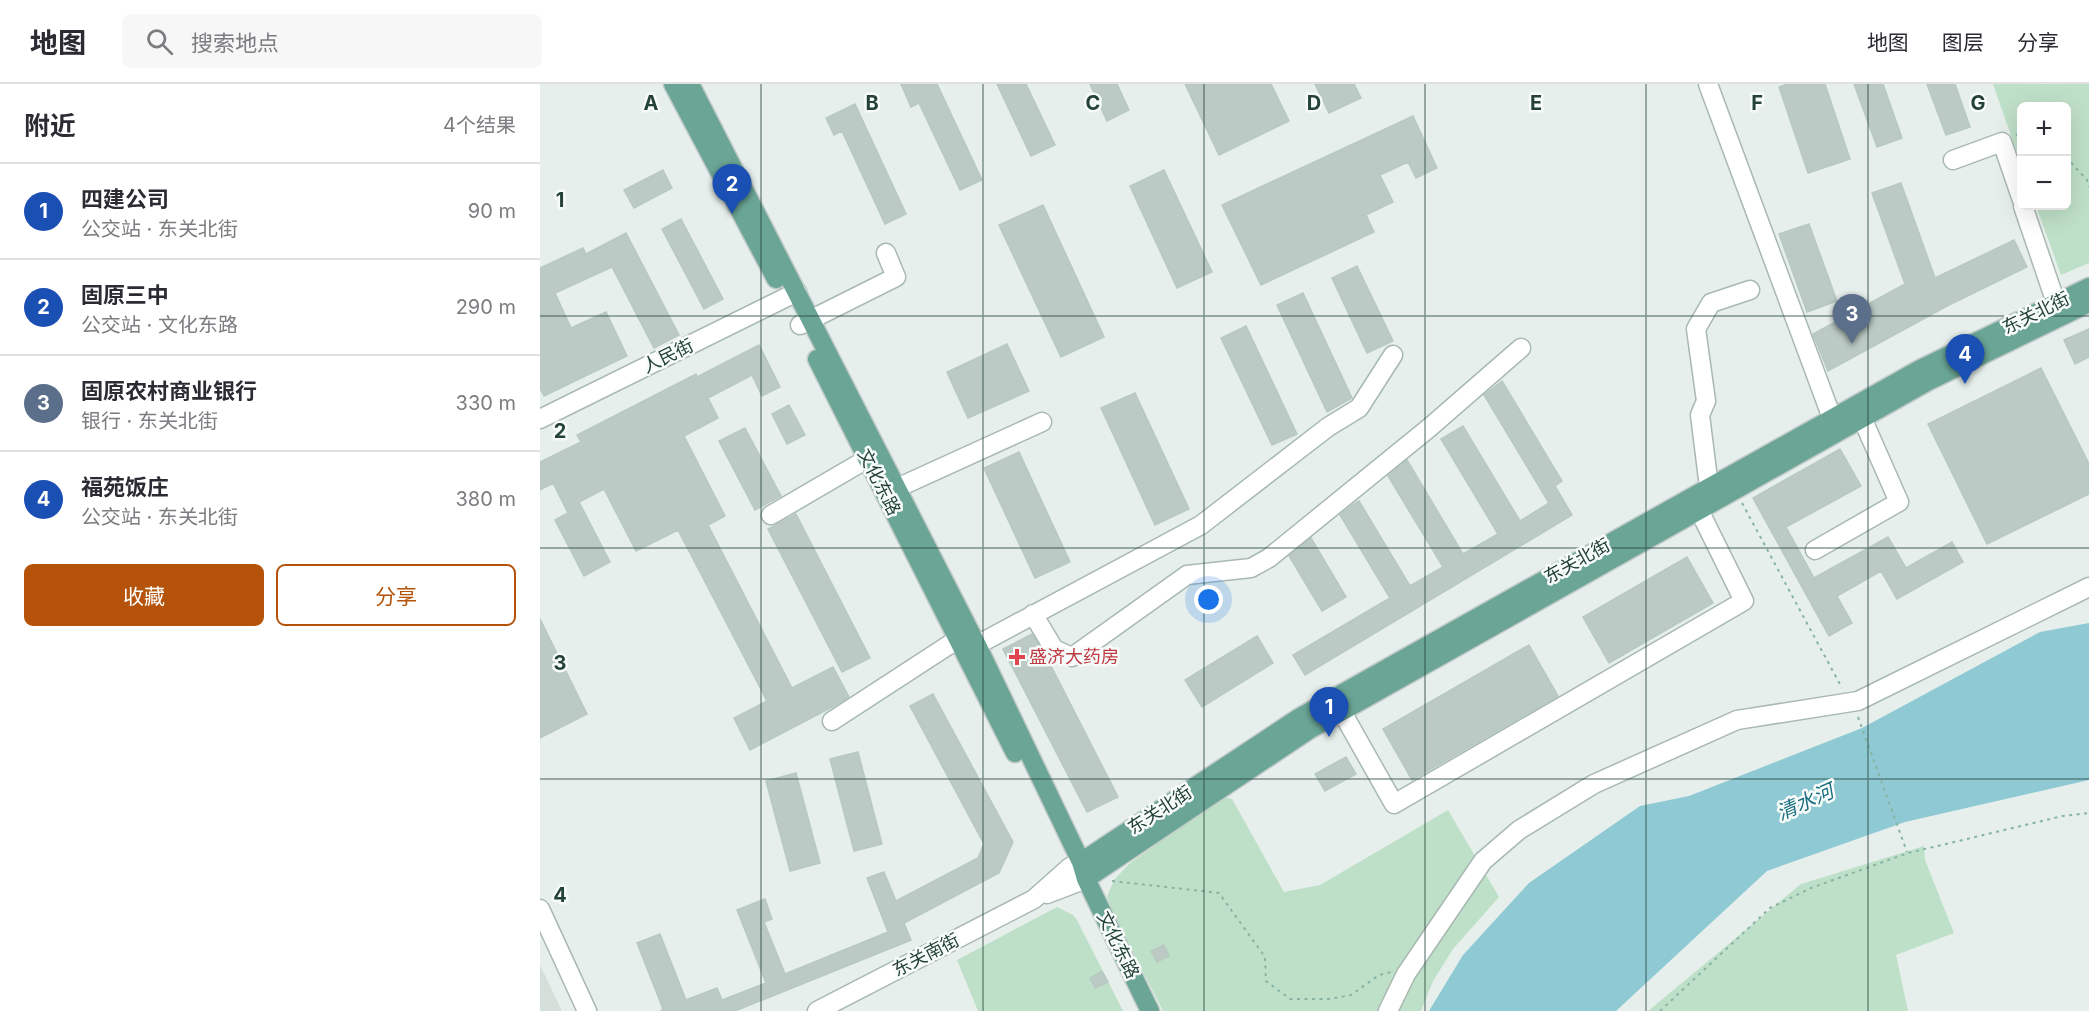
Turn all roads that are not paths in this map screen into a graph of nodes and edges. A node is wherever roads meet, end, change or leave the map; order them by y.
1 (673, 84) edge
2 (690, 84) edge
3 (1708, 84) edge
4 (1953, 159) dead end
5 (2017, 186) edge
6 (2025, 210) edge
7 (886, 253) dead end
8 (2089, 287) edge
9 (1750, 290) dead end
10 (791, 294) junction
11 (2056, 303) junction
12 (2089, 303) edge
13 (805, 322) junction
14 (1521, 348) dead end
15 (1393, 355) dead end
16 (1832, 418) junction
17 (1862, 418) junction
18 (540, 419) edge
19 (1042, 422) dead end
20 (867, 459) junction
21 (1709, 487) junction
22 (897, 488) junction
23 (1699, 510) junction
24 (771, 515) dead end
25 (1815, 550) dead end
26 (2089, 587) edge
27 (1033, 614) junction
28 (958, 639) junction
29 (977, 645) junction
30 (1342, 712) junction
31 (832, 721) dead end
32 (1079, 869) junction
33 (540, 909) edge
34 (587, 1011) edge
35 (817, 1011) edge
36 (1150, 1011) edge
37 (1388, 1011) edge

1 - 10 main road, 文化东路
2 - 10 main road, 文化东路
3 - 16 street
4 - 5 street
6 - 11 street
7 - 13 street
8 - 11 main road, 东关北街
9 - 21 street
10 - 13 main road, 文化东路
10 - 18 street, 人民街
11 - 16 main road, 东关北街
12 - 17 main road, 东关北街
13 - 20 main road, 文化东路
13 - 22 main road, 文化东路
14 - 27 street
15 - 27 street
16 - 21 main road, 东关北街
17 - 23 main road, 东关北街
17 - 25 street
19 - 22 street
20 - 24 street
20 - 28 main road, 文化东路
21 - 32 main road, 东关北街
22 - 29 main road, 文化东路
23 - 30 main road, 东关北街
23 - 30 street
26 - 37 street
27 - 29 street
28 - 31 street
28 - 32 main road, 文化东路
29 - 32 main road, 文化东路
30 - 32 main road, 东关北街
32 - 35 street, 东关南街
32 - 36 main road, 文化东路
33 - 34 street

